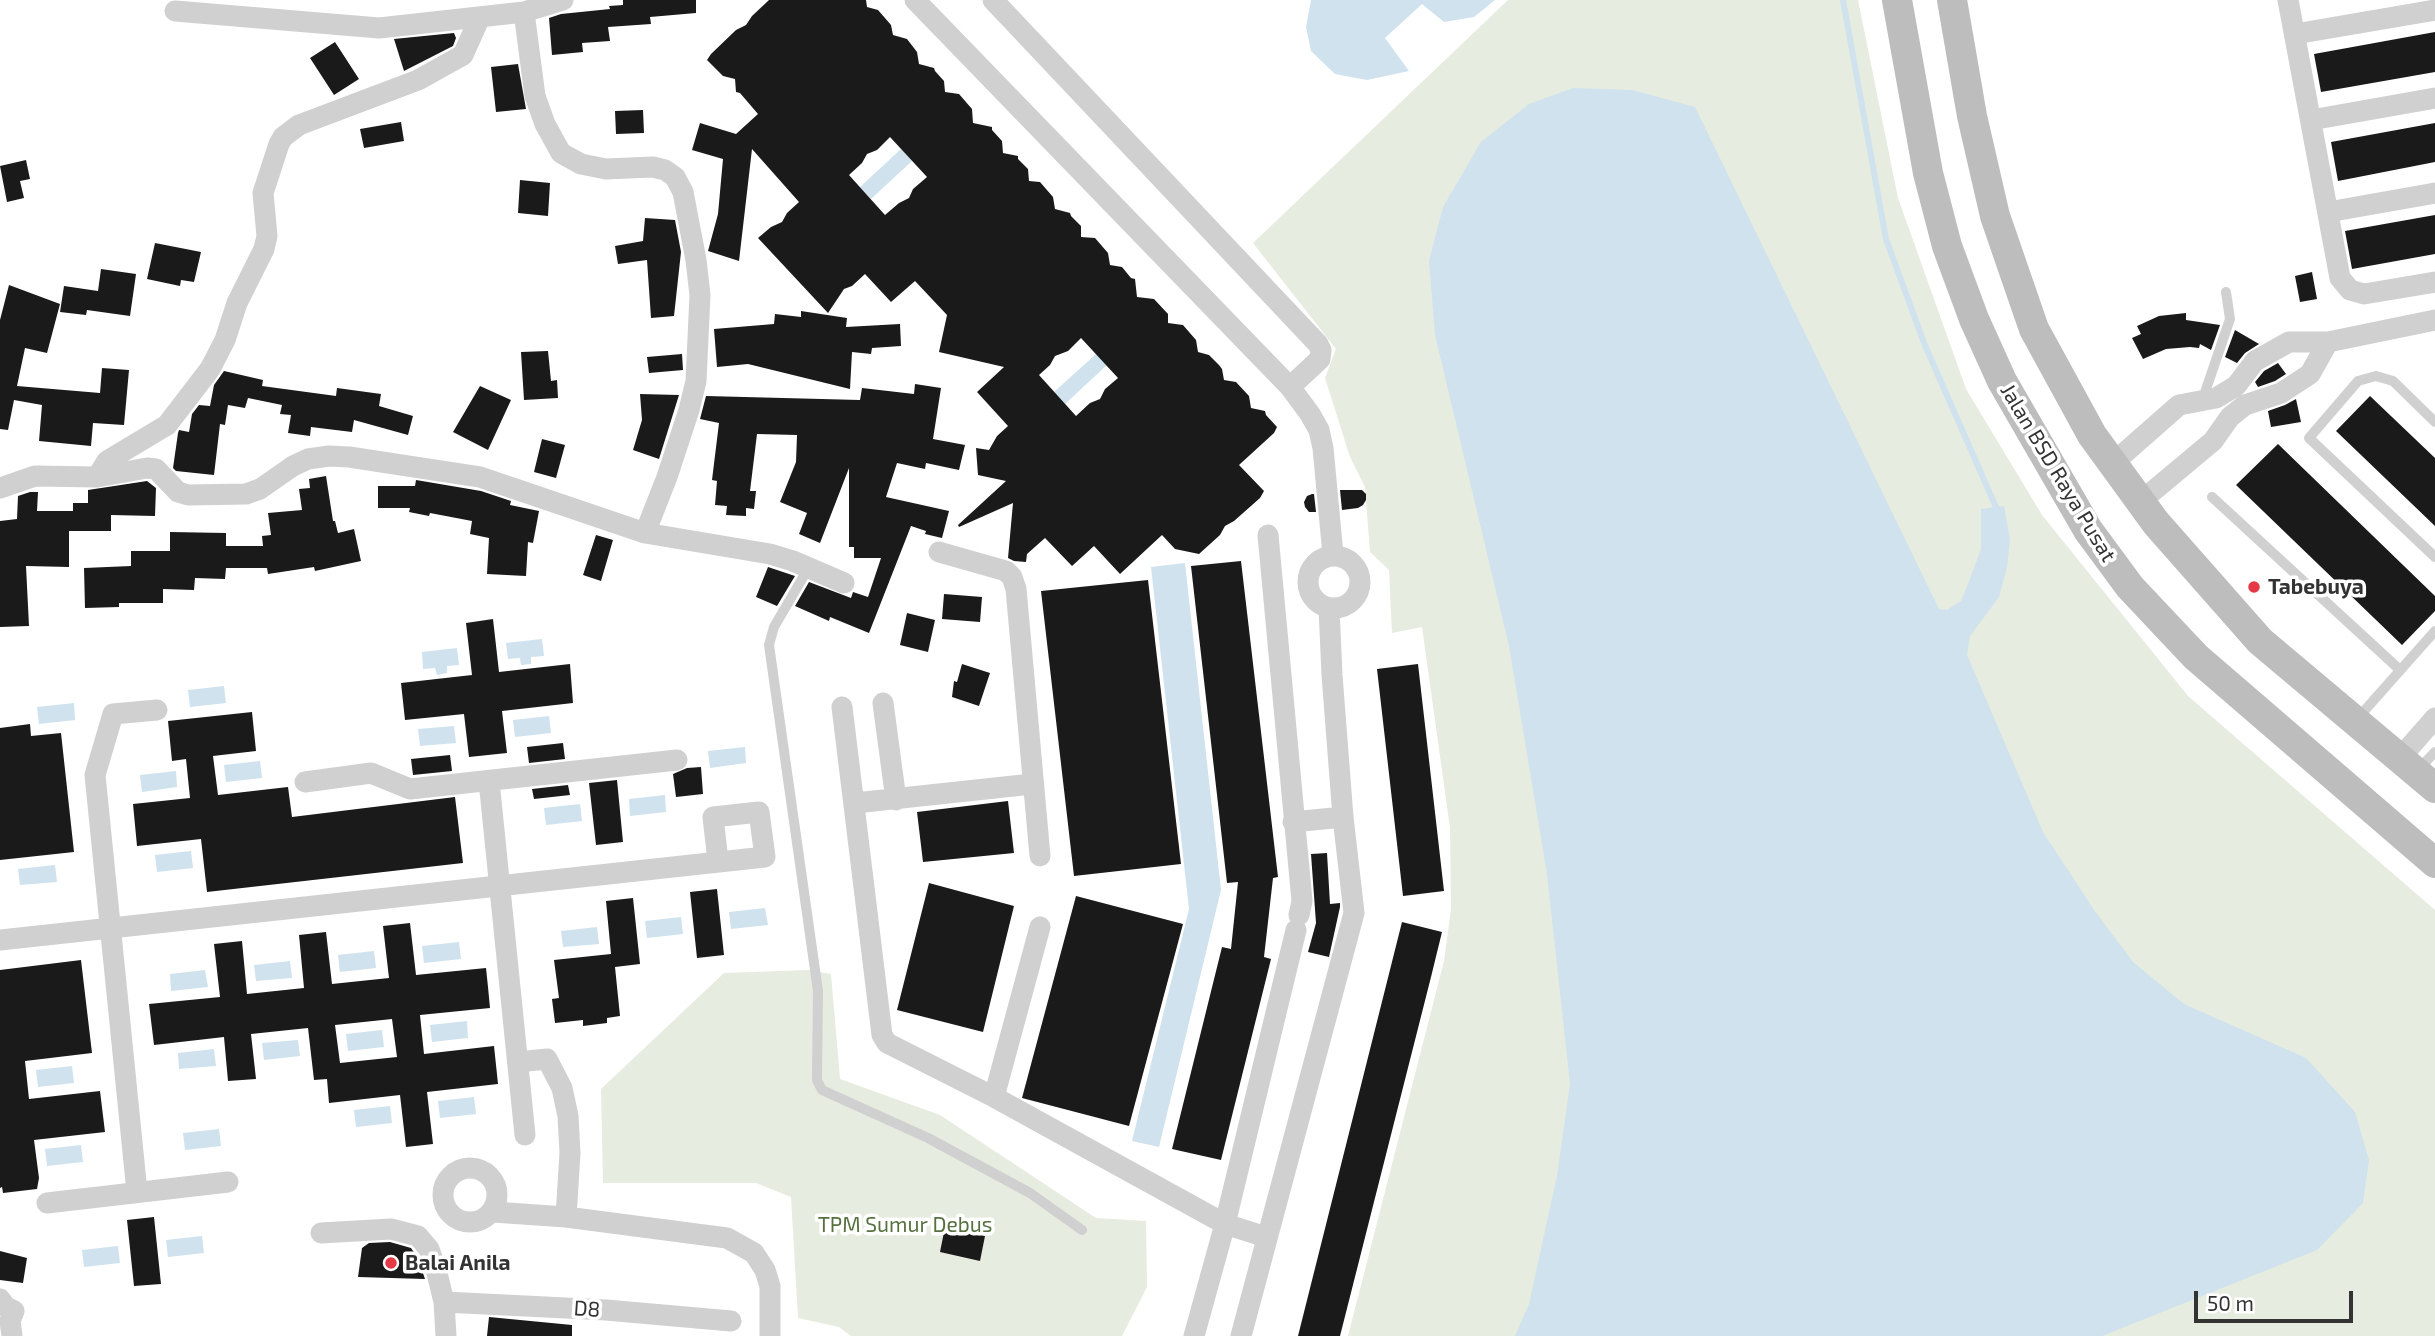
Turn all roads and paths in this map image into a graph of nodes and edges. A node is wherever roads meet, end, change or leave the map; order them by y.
1 (563, 0) edge
2 (915, 0) edge
3 (993, 0) edge
4 (1897, 0) edge
5 (1952, 0) edge
6 (2288, 0) edge
7 (175, 10) dead end
8 (2435, 10) edge
9 (524, 12) junction
10 (480, 17) junction
11 (2295, 34) junction
12 (2435, 98) edge
13 (2311, 120) junction
14 (2435, 193) edge
15 (2328, 212) junction
16 (2435, 282) edge
17 (2225, 292) dead end
18 (2435, 320) edge
19 (2328, 342) junction
20 (1290, 387) junction
21 (2209, 400) junction
22 (2230, 417) junction
23 (2435, 422) edge
24 (2112, 464) junction
25 (97, 477) junction
26 (0, 488) edge
27 (2212, 496) dead end
28 (2140, 502) junction
29 (645, 533) junction
30 (1268, 535) dead end
31 (939, 552) dead end
32 (1333, 555) junction
33 (2435, 557) edge
34 (809, 567) junction
35 (844, 583) dead end
36 (1329, 608) junction
37 (2435, 631) edge
38 (2400, 670) junction
39 (883, 703) dead end
40 (842, 707) dead end
41 (157, 710) dead end
42 (2435, 718) edge
43 (2355, 721) junction
44 (677, 760) dead end
45 (2422, 768) edge
46 (489, 781) junction
47 (305, 782) dead end
48 (1032, 784) junction
49 (896, 800) junction
50 (855, 803) junction
51 (1343, 817) junction
52 (1293, 822) junction
53 (1040, 856) dead end
54 (718, 861) dead end
55 (2435, 863) edge
56 (500, 885) junction
57 (110, 927) junction
58 (1041, 927) dead end
59 (0, 940) edge
60 (518, 1062) junction
61 (994, 1097) junction
62 (525, 1135) dead end
63 (228, 1182) dead end
64 (137, 1192) junction
65 (47, 1203) dead end
66 (493, 1212) dead end
67 (566, 1217) junction
68 (1225, 1224) junction
69 (1082, 1230) dead end
70 (321, 1233) dead end
71 (1266, 1237) junction
72 (0, 1299) edge
73 (444, 1301) junction
74 (731, 1321) dead end
75 (12, 1336) edge
76 (446, 1336) edge
77 (770, 1336) edge
78 (1194, 1336) edge
79 (1241, 1336) edge

1 - 9 street
2 - 20 street
3 - 20 street
4 - 55 main road, Jalan BSD Raya Pusat
5 - 24 main road
6 - 11 street
7 - 10 street
8 - 11 street
9 - 10 street
9 - 29 street
10 - 25 street
11 - 13 street
12 - 13 street
13 - 15 street
14 - 15 street
15 - 16 street
17 - 21 lane
18 - 19 street
19 - 21 street
19 - 22 street
20 - 32 street
21 - 22 street
21 - 24 street
22 - 28 street
23 - 33 lane
24 - 28 main road
25 - 26 street
25 - 29 street
27 - 38 lane
28 - 43 main road
29 - 34 street
30 - 52 street
31 - 48 street
32 - 36 street
32 - 36 street
34 - 35 street
34 - 69 lane
36 - 51 street
37 - 38 lane
38 - 43 lane
39 - 49 street
40 - 50 street
41 - 57 street
42 - 45 street
43 - 45 main road
44 - 46 street
46 - 47 street
46 - 56 street
48 - 49 street
48 - 53 street
49 - 50 street
50 - 61 street
51 - 52 street
51 - 71 street
52 - 68 street
54 - 56 street
56 - 57 street
56 - 60 street
57 - 59 street
57 - 64 street
58 - 61 street
60 - 62 street
60 - 67 street
61 - 68 street
63 - 64 street
64 - 65 street
66 - 67 street
67 - 77 street
68 - 71 street
68 - 78 street
70 - 73 street
71 - 79 street
72 - 75 street
73 - 74 street, D8
73 - 76 street

